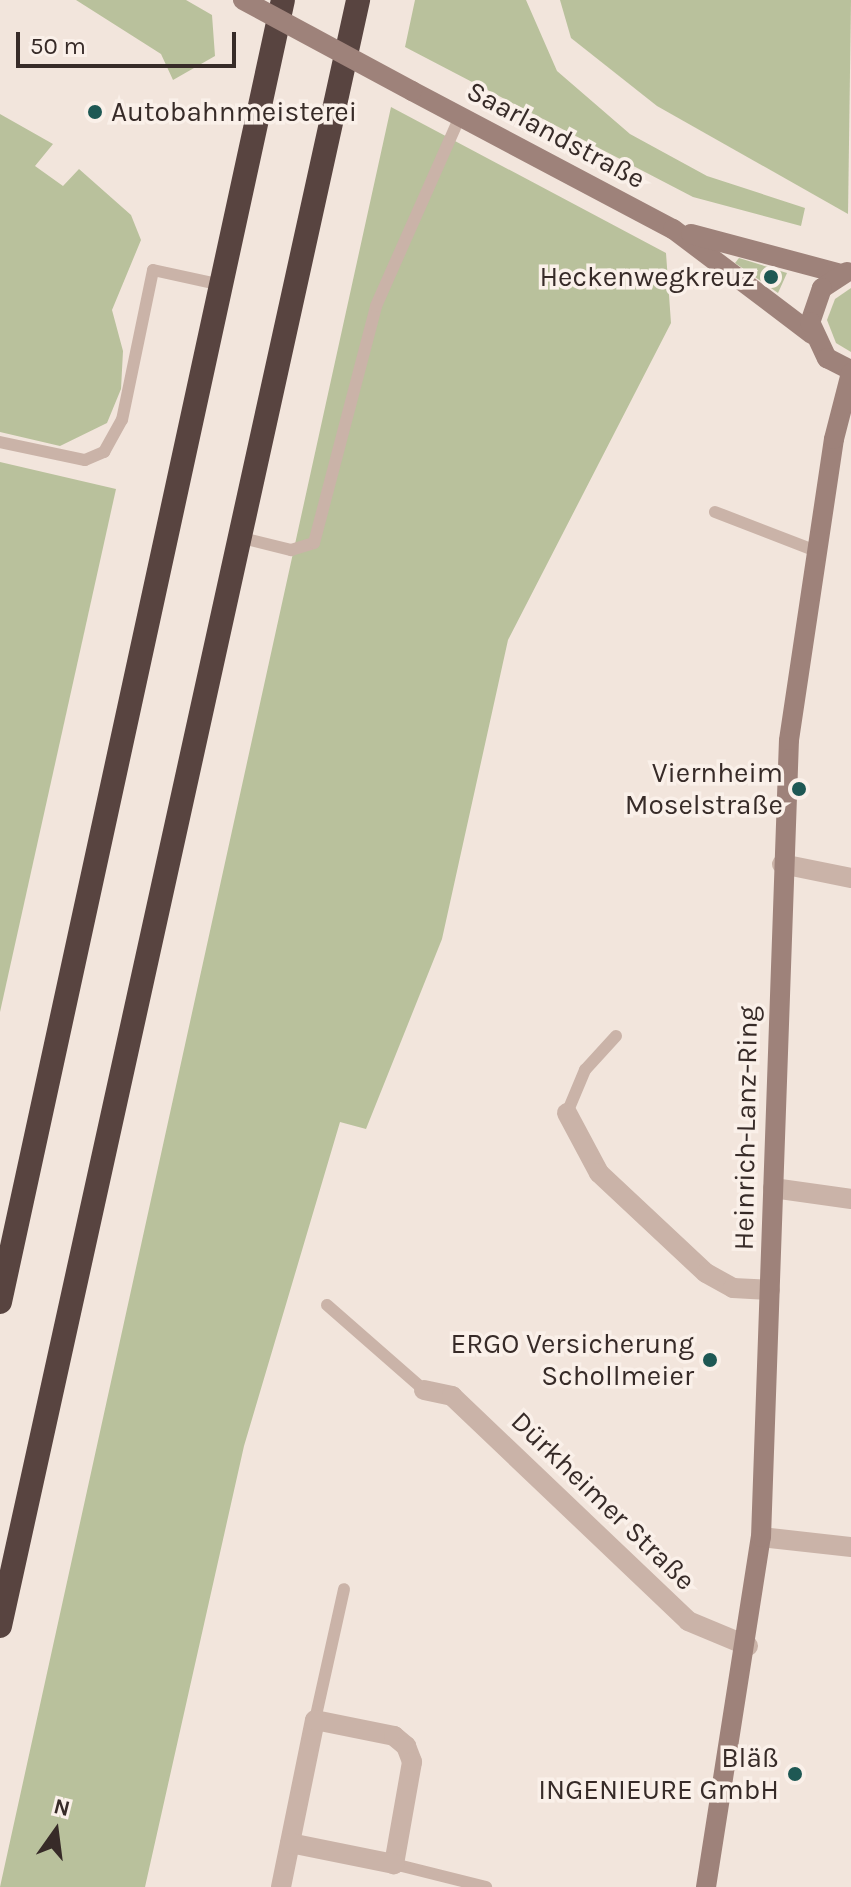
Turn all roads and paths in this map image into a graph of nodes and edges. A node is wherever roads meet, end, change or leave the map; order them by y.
1 (243, 0) edge
2 (283, 0) edge
3 (358, 0) edge
4 (460, 116) junction
5 (673, 229) junction
6 (846, 272) edge
7 (222, 285) junction
8 (812, 334) junction
9 (851, 372) edge
10 (0, 442) edge
11 (715, 512) dead end
12 (238, 537) junction
13 (816, 551) junction
14 (782, 864) junction
15 (851, 878) edge
16 (616, 1036) dead end
17 (567, 1113) joint
18 (773, 1188) junction
19 (851, 1199) edge
20 (770, 1290) junction
21 (0, 1302) edge
22 (327, 1305) dead end
23 (424, 1390) joint
24 (761, 1537) junction
25 (851, 1547) edge
26 (344, 1589) dead end
27 (0, 1626) edge
28 (748, 1646) junction
29 (315, 1720) junction
30 (290, 1843) junction
31 (394, 1864) junction
32 (281, 1887) edge
33 (486, 1887) edge
34 (706, 1887) edge

1 - 4 street, Saarlandstraße, bridge
2 - 7 highway
3 - 12 highway
4 - 5 street, Saarlandstraße
4 - 12 lane
5 - 6 street, Saarlandstraße
5 - 8 street, Saarlandstraße
6 - 8 street
7 - 10 lane
7 - 21 highway
8 - 9 street, Saarlandstraße
9 - 13 street, Heinrich-Lanz-Ring
11 - 13 lane
12 - 27 highway
13 - 14 street, Heinrich-Lanz-Ring
14 - 15 street
14 - 18 street, Heinrich-Lanz-Ring
16 - 17 lane
17 - 20 street
18 - 19 street
18 - 20 street, Heinrich-Lanz-Ring
20 - 24 street, Heinrich-Lanz-Ring
22 - 23 lane
23 - 28 street, Dürkheimer Straße
24 - 25 street
24 - 28 street, Heinrich-Lanz-Ring
26 - 29 lane
28 - 34 street, Heinrich-Lanz-Ring
29 - 30 street
29 - 31 street
30 - 31 street
30 - 32 street
31 - 33 lane

